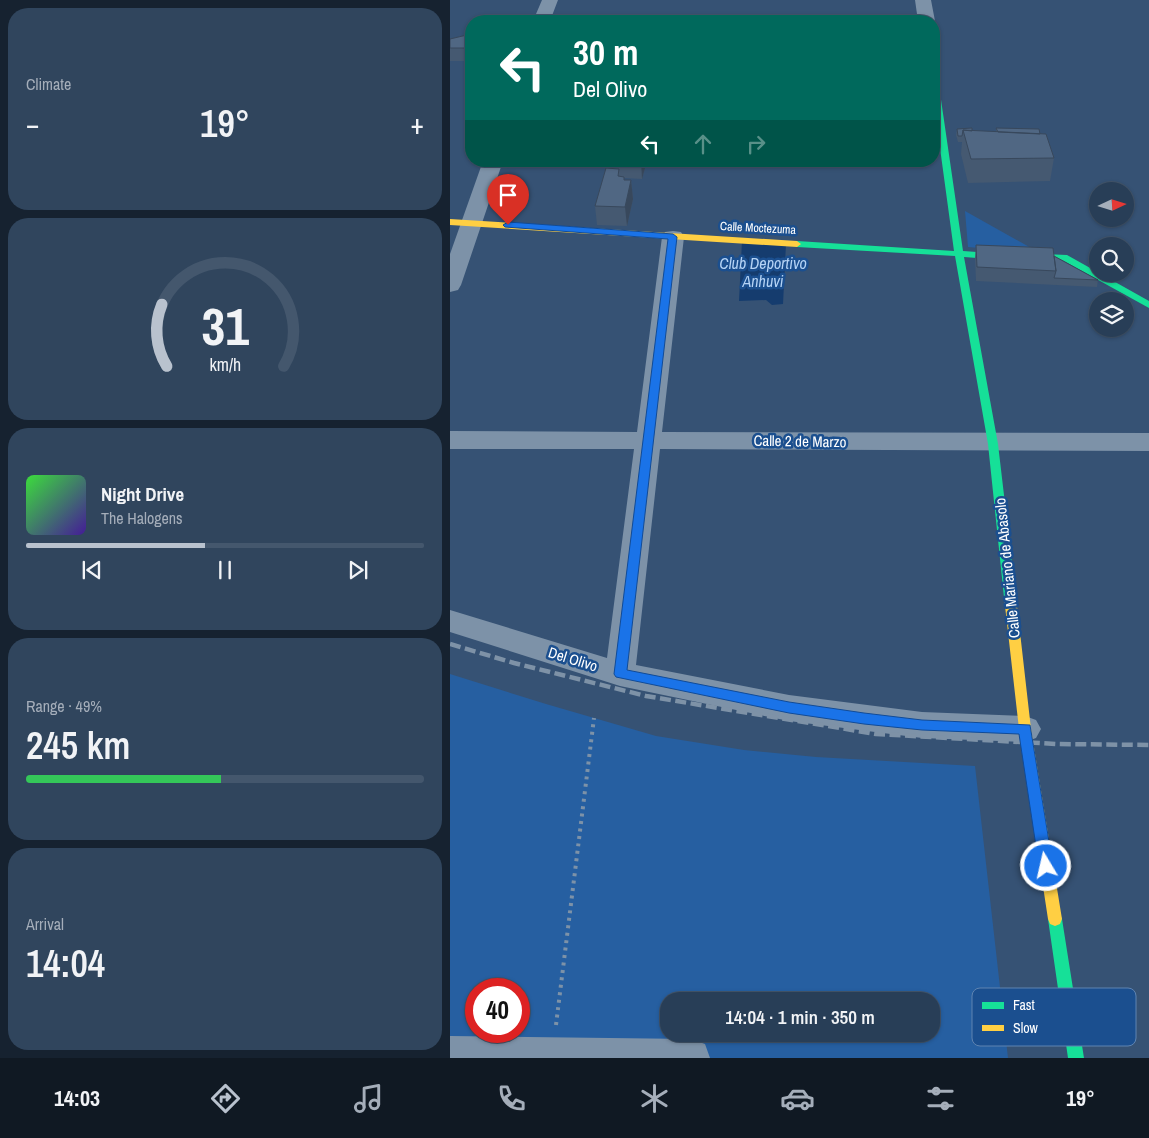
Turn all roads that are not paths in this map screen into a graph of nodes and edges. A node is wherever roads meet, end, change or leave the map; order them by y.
1 (550, 0) edge
2 (923, 0) edge
3 (544, 15) edge
4 (925, 15) edge
5 (940, 119) edge
6 (490, 167) edge
7 (450, 222) edge
8 (471, 222) junction
9 (673, 237) junction
10 (960, 254) junction
11 (988, 255) edge
12 (1007, 256) edge
13 (450, 285) edge
14 (1149, 305) edge
15 (450, 440) edge
16 (649, 440) junction
17 (1149, 442) edge
18 (993, 444) junction
19 (450, 621) edge
20 (620, 674) junction
21 (1025, 729) junction
22 (1065, 988) edge
23 (450, 1055) edge
24 (691, 1058) edge

1 - 3 street
2 - 4 street
5 - 10 street, Calle Mariano de Abasolo
6 - 8 street
7 - 8 street, Calle Moctezuma
8 - 9 street, Calle Moctezuma
8 - 13 street
9 - 10 street, Calle Moctezuma
9 - 16 street
10 - 11 street, Calle Moctezuma
10 - 18 street, Calle Mariano de Abasolo
12 - 14 street
15 - 16 street, Calle 2 de Marzo
16 - 18 street, Calle 2 de Marzo
16 - 20 street
17 - 18 street, Calle 2 de Marzo
18 - 21 street, Calle Mariano de Abasolo
19 - 20 street, Del Olivo
20 - 21 street, Del Olivo
21 - 22 street, Calle Mariano de Abasolo
23 - 24 street

